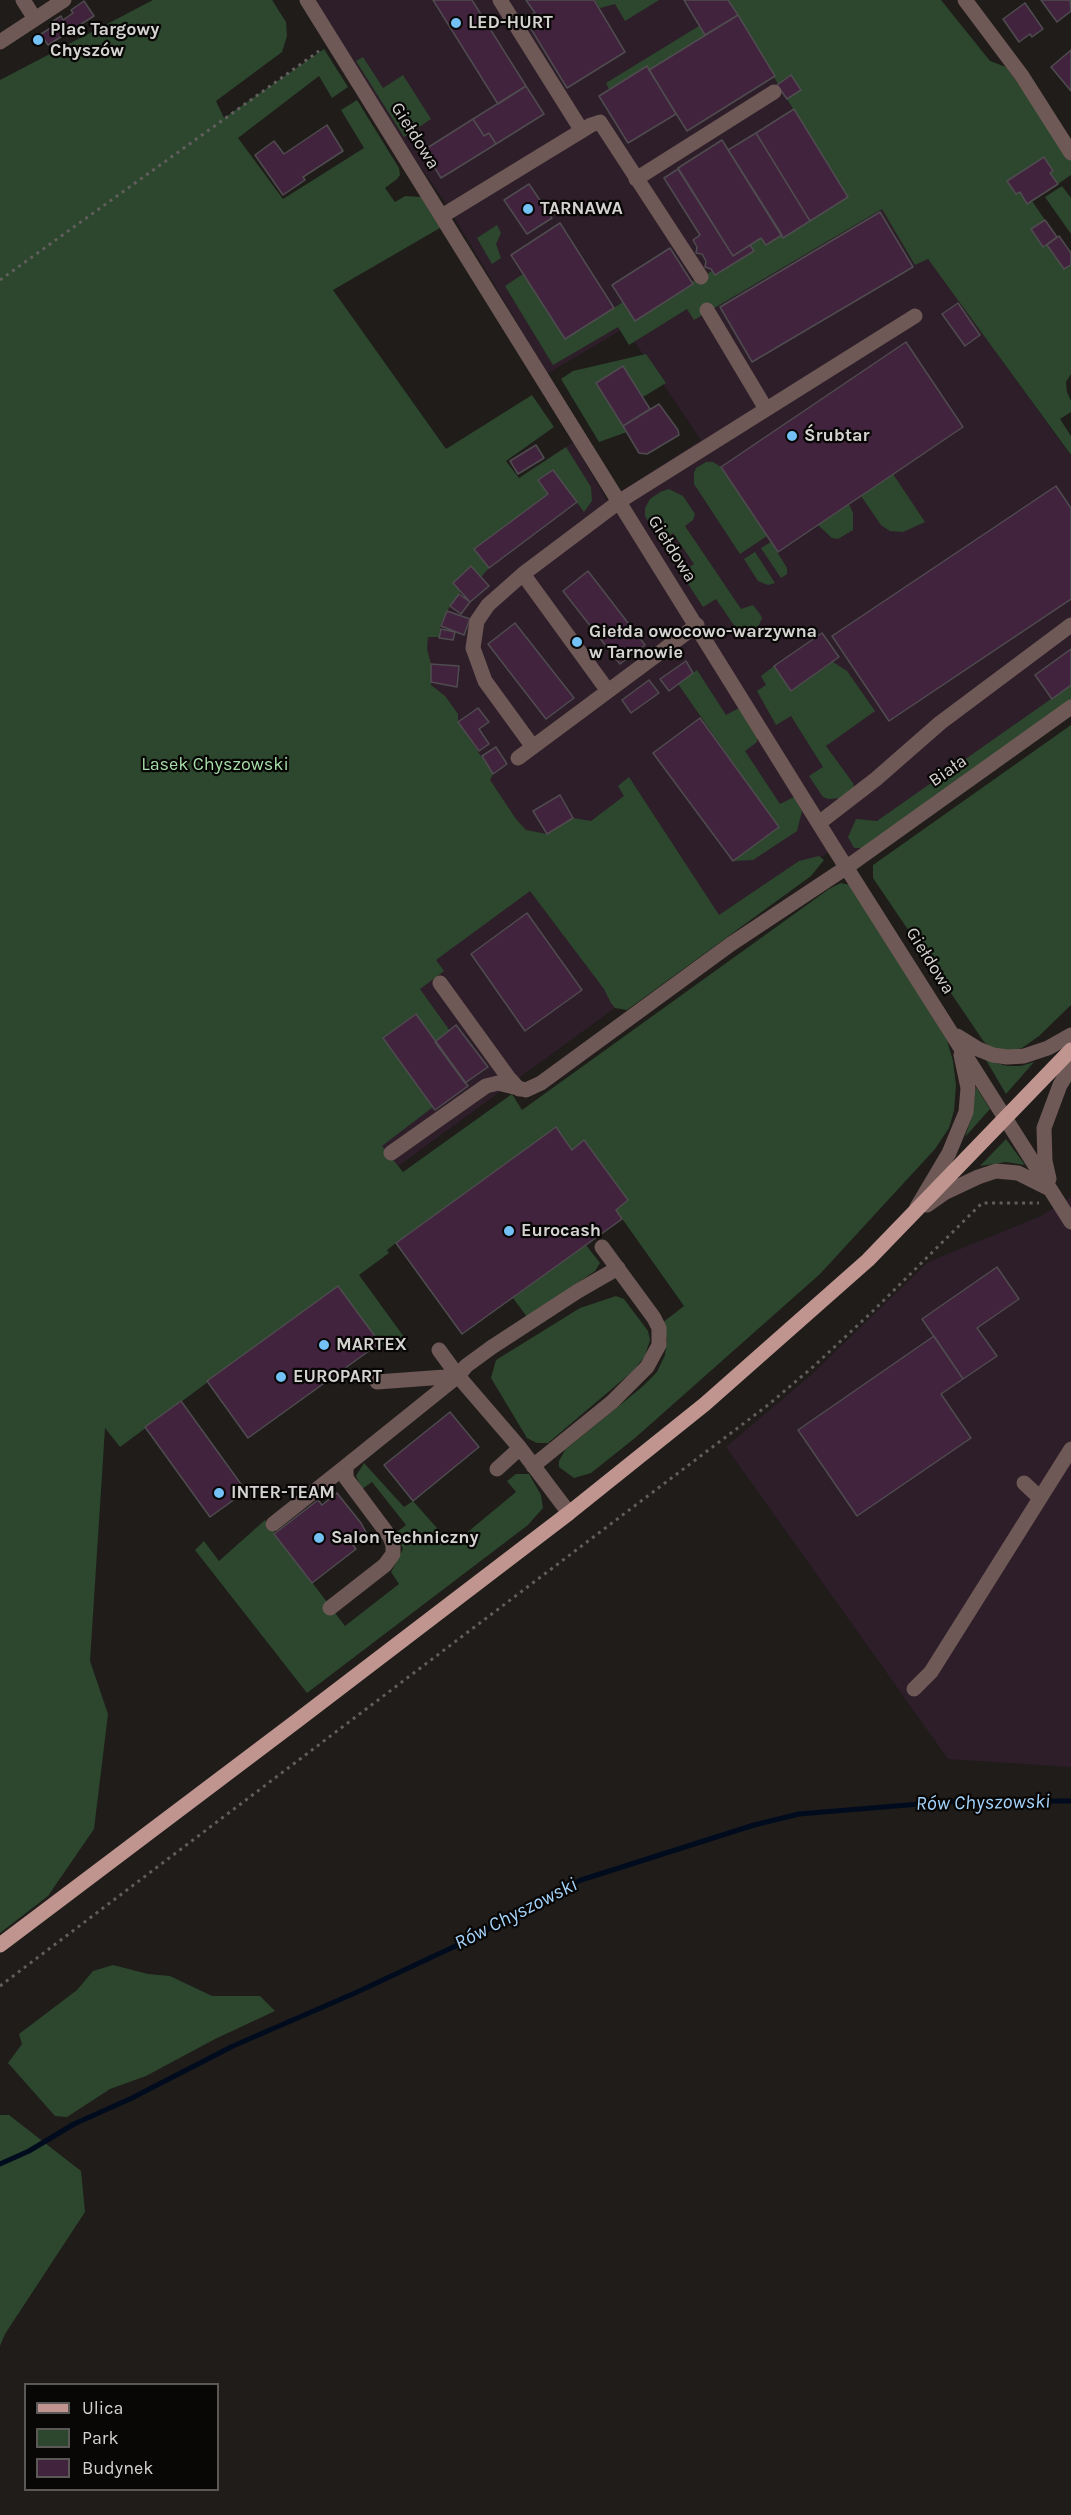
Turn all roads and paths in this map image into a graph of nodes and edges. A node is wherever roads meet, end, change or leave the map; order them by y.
1 (23, 0) edge
2 (64, 0) edge
3 (307, 0) edge
4 (500, 0) edge
5 (965, 0) edge
6 (35, 19) junction
7 (0, 42) edge
8 (332, 42) junction
9 (774, 92) dead end
10 (582, 131) junction
11 (1071, 153) edge
12 (636, 179) junction
13 (442, 216) junction
14 (701, 277) dead end
15 (0, 279) edge
16 (707, 310) dead end
17 (915, 316) dead end
18 (766, 409) junction
19 (620, 501) junction
20 (523, 574) junction
21 (697, 625) junction
22 (1071, 625) edge
23 (608, 691) junction
24 (1071, 707) edge
25 (533, 747) junction
26 (518, 758) dead end
27 (819, 823) junction
28 (847, 867) junction
29 (440, 983) dead end
30 (952, 1032) junction
31 (1071, 1035) edge
32 (1071, 1050) edge
33 (1071, 1067) edge
34 (519, 1089) junction
35 (1006, 1117) junction
36 (391, 1153) dead end
37 (1049, 1197) junction
38 (913, 1215) junction
39 (1071, 1222) edge
40 (602, 1247) dead end
41 (618, 1269) junction
42 (440, 1350) dead end
43 (458, 1376) junction
44 (377, 1382) dead end
45 (520, 1448) junction
46 (1071, 1449) edge
47 (346, 1466) junction
48 (533, 1466) junction
49 (497, 1469) dead end
50 (1024, 1483) dead end
51 (1040, 1498) junction
52 (568, 1513) junction
53 (273, 1524) dead end
54 (330, 1608) dead end
55 (914, 1689) dead end
56 (0, 1945) edge
57 (0, 1986) edge

1 - 6 street
2 - 6 street
3 - 8 street, Giełdowa
4 - 10 street
5 - 11 street
6 - 7 street
8 - 13 street, Giełdowa
8 - 15 path
9 - 12 street
10 - 12 street
10 - 13 street
12 - 14 street
13 - 19 street, Giełdowa
16 - 18 street
17 - 18 street
18 - 19 street
19 - 20 street
19 - 21 street, Giełdowa
20 - 23 street
20 - 25 street
21 - 23 street
21 - 27 street, Giełdowa
22 - 27 street
23 - 25 street
24 - 28 street, Biała
25 - 26 street
27 - 28 street, Giełdowa
28 - 30 street, Giełdowa
28 - 34 street, Biała
29 - 34 street
30 - 31 street
30 - 35 street, Giełdowa
30 - 38 street
32 - 35 main road
33 - 37 street
34 - 36 street
35 - 37 street, Giełdowa
35 - 38 main road
37 - 38 street
37 - 39 street, Giełdowa
37 - 57 path
38 - 52 main road
40 - 41 street
41 - 43 street
41 - 48 street
42 - 43 street
43 - 44 street
43 - 45 street
43 - 47 street
45 - 48 street
45 - 49 street
46 - 51 street
47 - 53 street
47 - 54 street
48 - 52 street
50 - 51 street
51 - 55 street
52 - 56 main road

